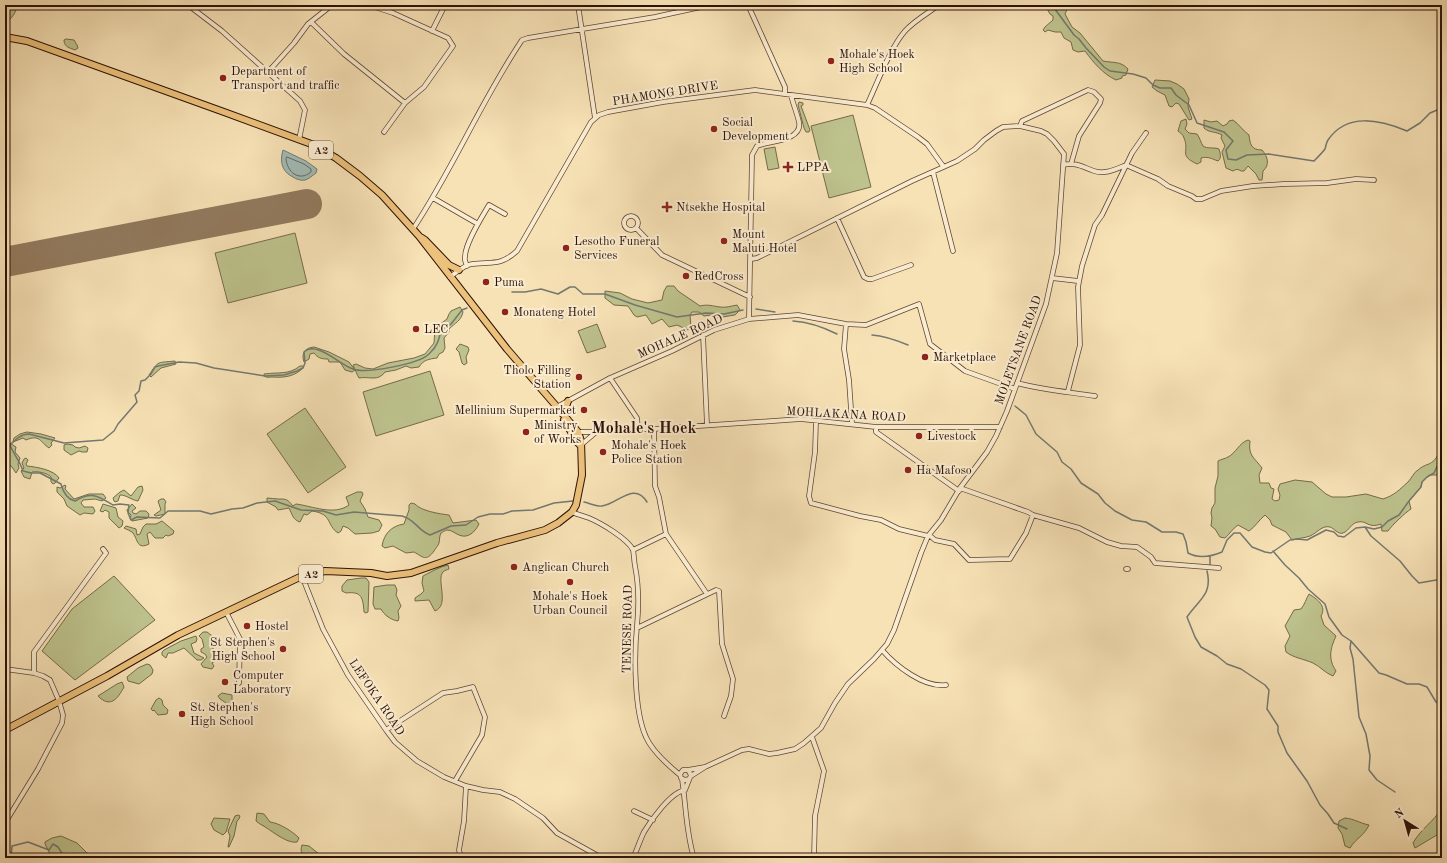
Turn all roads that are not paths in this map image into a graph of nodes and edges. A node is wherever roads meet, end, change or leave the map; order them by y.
1 (188, 5) edge
2 (332, 5) edge
3 (369, 5) edge
4 (445, 5) edge
5 (578, 5) edge
6 (710, 5) edge
7 (748, 5) edge
8 (939, 5) edge
9 (312, 22) junction
10 (581, 30) junction
11 (432, 31) junction
12 (5, 37) edge
13 (268, 72) junction
14 (785, 93) junction
15 (791, 95) junction
16 (406, 103) junction
17 (867, 105) junction
18 (595, 118) junction
19 (1020, 126) junction
20 (384, 132) dead end
21 (1146, 133) dead end
22 (299, 140) junction
23 (1071, 164) junction
24 (1063, 165) junction
25 (943, 166) junction
26 (1126, 166) junction
27 (933, 172) junction
28 (1374, 180) dead end
29 (433, 198) junction
30 (505, 214) dead end
31 (837, 218) junction
32 (478, 224) junction
33 (636, 228) dead end
34 (413, 229) junction
35 (418, 236) junction
36 (953, 251) dead end
37 (751, 259) junction
38 (911, 265) dead end
39 (467, 266) junction
40 (458, 270) junction
41 (450, 277) junction
42 (1052, 278) junction
43 (1078, 281) junction
44 (750, 297) junction
45 (749, 319) junction
46 (846, 324) junction
47 (703, 335) junction
48 (610, 378) junction
49 (1017, 383) junction
50 (1015, 389) junction
51 (1068, 391) junction
52 (1095, 396) dead end
53 (568, 402) junction
54 (556, 408) junction
55 (563, 414) junction
56 (816, 421) junction
57 (852, 424) junction
58 (707, 425) junction
59 (876, 426) junction
60 (1000, 426) junction
61 (638, 428) junction
62 (654, 429) junction
63 (575, 433) junction
64 (595, 433) junction
65 (580, 445) junction
66 (960, 490) junction
67 (572, 512) junction
68 (1033, 516) junction
69 (666, 534) junction
70 (929, 536) junction
71 (103, 549) dead end
72 (633, 550) junction
73 (1219, 568) dead end
74 (302, 576) junction
75 (707, 594) junction
76 (226, 612) junction
77 (637, 628) junction
78 (882, 650) junction
79 (5, 669) edge
80 (34, 673) junction
81 (239, 683) dead end
82 (946, 685) dead end
83 (59, 701) junction
84 (724, 716) dead end
85 (5, 730) edge
86 (386, 730) junction
87 (812, 737) junction
88 (705, 767) junction
89 (674, 768) junction
90 (683, 770) junction
91 (688, 770) junction
92 (681, 777) junction
93 (690, 778) junction
94 (455, 781) junction
95 (466, 786) junction
96 (685, 790) junction
97 (634, 811) dead end
98 (653, 820) junction
99 (5, 823) edge
100 (461, 858) edge
101 (602, 858) edge
102 (633, 858) edge
103 (694, 858) edge
104 (814, 858) edge

1 - 13 street
2 - 9 street
3 - 11 street
4 - 11 street
5 - 10 street
6 - 10 street
7 - 14 street
8 - 17 street
9 - 13 street
9 - 16 street
10 - 18 street
10 - 29 street
11 - 16 street
12 - 22 main road, A2
13 - 22 street
14 - 15 street, PHAMONG DRIVE
14 - 18 street, PHAMONG DRIVE
15 - 17 street, PHAMONG DRIVE
15 - 37 street
16 - 20 street
17 - 25 street, PHAMONG DRIVE
18 - 39 street
19 - 23 street
19 - 24 street, MOLETSANE ROAD
19 - 25 street, MOLETSANE ROAD
21 - 26 street
22 - 34 main road, A2
23 - 24 street
23 - 26 street
24 - 42 street, MOLETSANE ROAD
25 - 27 street, MOLETSANE ROAD
26 - 28 street
26 - 43 street
27 - 31 street, MOLETSANE ROAD
27 - 36 street
29 - 32 street
29 - 34 street
30 - 32 street
31 - 37 street, MOLETSANE ROAD
31 - 38 street
32 - 39 street
33 - 44 street
34 - 35 main road, A2
35 - 40 main road
35 - 41 main road, A2
37 - 44 street
39 - 40 street
40 - 41 street
41 - 54 main road, A2
42 - 43 street
42 - 49 street, MOLETSANE ROAD
43 - 51 street
44 - 45 street
45 - 46 street, MOHALE ROAD
45 - 47 street, MOHALE ROAD
46 - 50 street, MOHALE ROAD
46 - 57 street
47 - 48 street, MOHALE ROAD
47 - 58 street
48 - 53 street, MOHALE ROAD
48 - 61 street
49 - 50 street, MOLETSANE ROAD
49 - 51 street
50 - 60 street, MOLETSANE ROAD
51 - 52 street
53 - 54 street, MOHALE ROAD
53 - 55 main road
54 - 55 main road, A2
54 - 63 main road, A2
55 - 63 main road, A2
56 - 57 street, MOHLAKANA ROAD
56 - 58 street, MOHLAKANA ROAD
56 - 70 street
57 - 59 street, MOHLAKANA ROAD
58 - 62 street, MOHLAKANA ROAD
59 - 60 street, MOHLAKANA ROAD
59 - 66 street
60 - 66 street, MOLETSANE ROAD
61 - 62 street, MOHLAKANA ROAD
61 - 64 street, MOHLAKANA ROAD
62 - 69 street
63 - 64 street, MOHLAKANA ROAD
63 - 65 main road, A2
64 - 65 street
65 - 67 main road, A2
66 - 68 street
66 - 70 street, MOLETSANE ROAD
67 - 72 street
67 - 74 main road, A2
68 - 70 street
68 - 73 street
69 - 72 street
69 - 75 street
70 - 78 street, MOLETSANE ROAD
71 - 80 street
72 - 77 street, TENESE ROAD
74 - 76 main road, A2
74 - 86 street, LEFOKA ROAD
75 - 77 street
75 - 84 street
76 - 81 street
76 - 83 main road, A2
77 - 89 street, TENESE ROAD
78 - 82 street
78 - 87 street, MOLETSANE ROAD
79 - 80 street
80 - 83 street
83 - 85 main road, A2
83 - 99 street
86 - 94 street, LEFOKA ROAD
86 - 94 street
87 - 88 street, MOLETSANE ROAD
87 - 104 street
88 - 91 street, MOLETSANE ROAD
88 - 93 street, MOLETSANE ROAD
89 - 90 street, TENESE ROAD
89 - 92 street, TENESE ROAD
90 - 91 street
90 - 92 street
91 - 93 street
92 - 93 street
92 - 96 street
93 - 96 street
94 - 95 street, LEFOKA ROAD
95 - 100 street
95 - 101 street, LEFOKA ROAD
96 - 98 street
96 - 103 street
97 - 98 street
98 - 102 street

